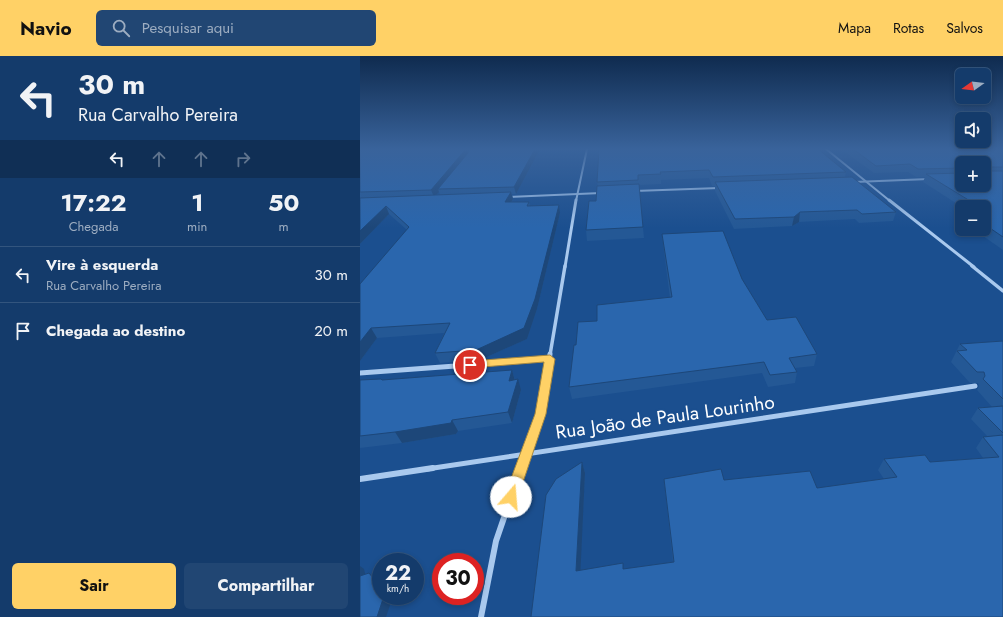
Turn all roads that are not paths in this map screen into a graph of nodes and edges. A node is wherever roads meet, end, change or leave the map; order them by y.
1 (581, 175) edge
2 (857, 175) edge
3 (932, 179) edge
4 (852, 182) edge
5 (865, 182) junction
6 (720, 188) edge
7 (627, 192) edge
8 (604, 193) edge
9 (577, 194) junction
10 (503, 197) edge
11 (1003, 291) edge
12 (550, 359) junction
13 (360, 373) edge
14 (975, 386) dead end
15 (526, 453) junction
16 (360, 479) edge
17 (481, 617) edge

1 - 9 street
2 - 5 street
3 - 5 street
4 - 5 street
5 - 11 street
6 - 7 street
8 - 9 street
9 - 10 street
9 - 12 street
12 - 13 street
12 - 15 street
14 - 15 street, Rua João de Paula Lourinho
15 - 16 street, Rua João de Paula Lourinho
15 - 17 street

